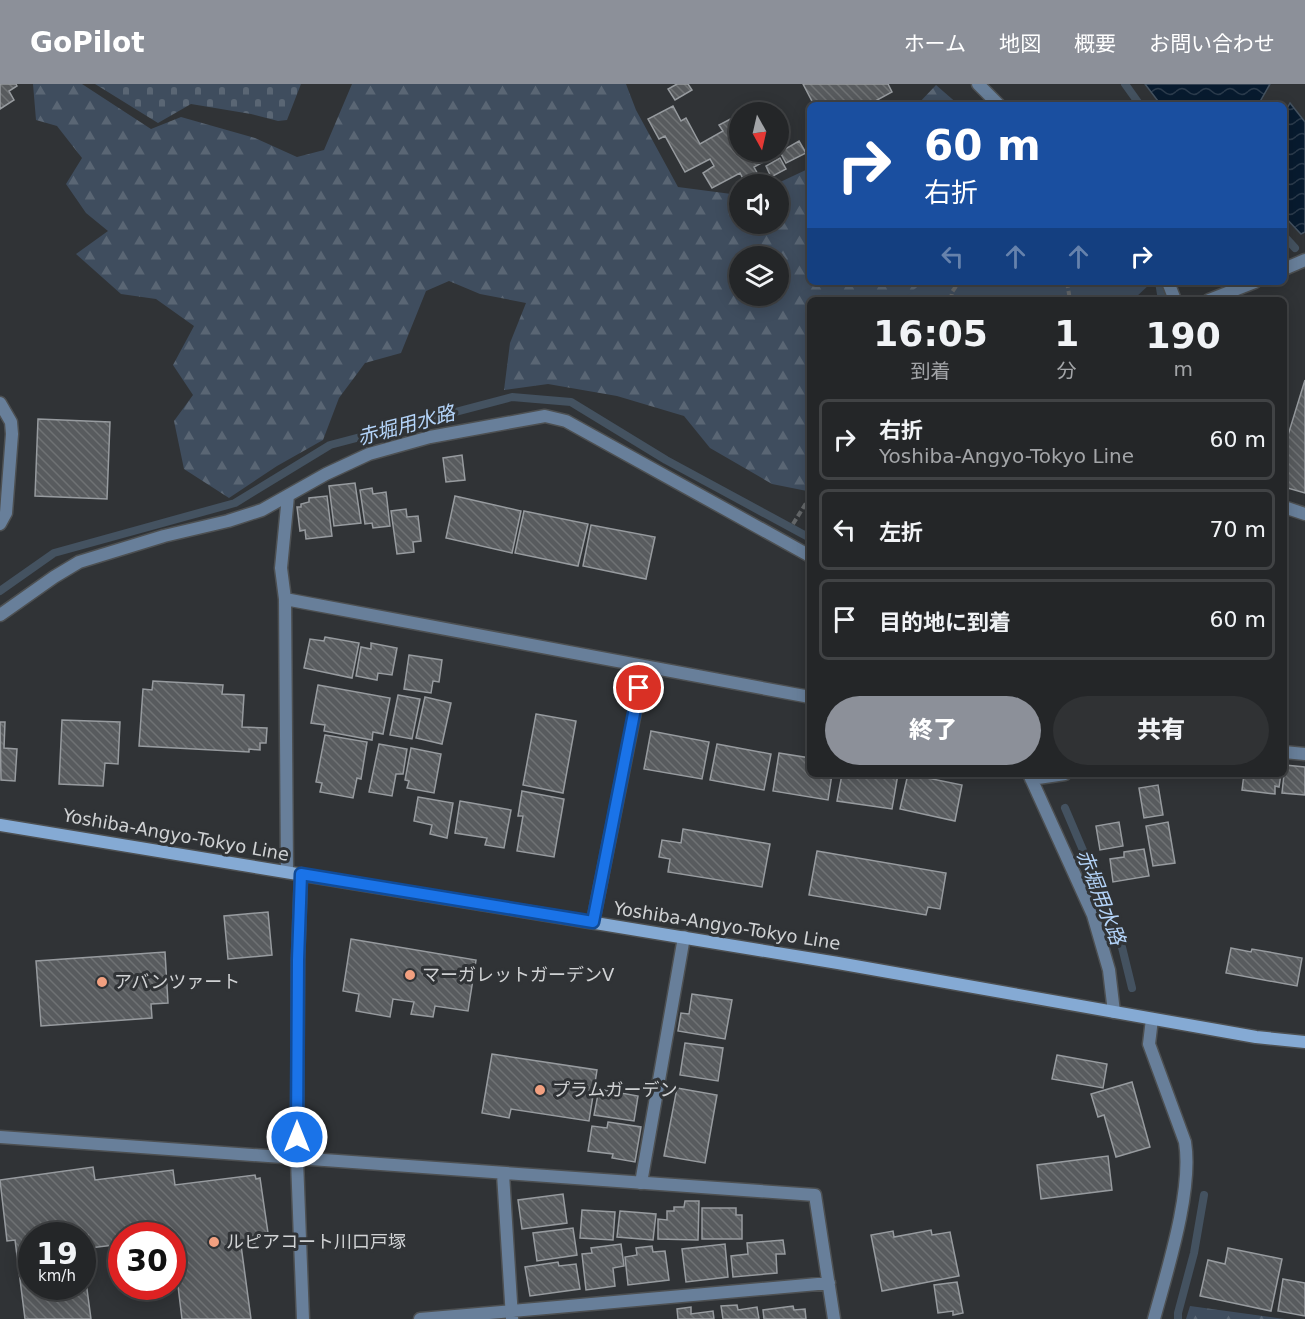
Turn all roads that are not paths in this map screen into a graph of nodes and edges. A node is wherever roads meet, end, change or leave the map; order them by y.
1 (978, 84) edge
2 (996, 102) edge
3 (1305, 260) edge
4 (1287, 268) edge
5 (1247, 285) edge
6 (1217, 297) edge
7 (0, 403) edge
8 (288, 496) junction
9 (1287, 508) edge
10 (1305, 514) edge
11 (0, 524) edge
12 (807, 553) edge
13 (285, 599) junction
14 (0, 615) edge
15 (644, 667) junction
16 (807, 697) edge
17 (1287, 752) edge
18 (1305, 754) edge
19 (1030, 777) edge
20 (0, 825) edge
21 (287, 872) junction
22 (301, 874) junction
23 (593, 922) junction
24 (684, 937) junction
25 (1114, 1012) junction
26 (1152, 1018) junction
27 (1305, 1042) edge
28 (0, 1137) edge
29 (297, 1160) junction
30 (503, 1174) junction
31 (641, 1183) junction
32 (829, 1283) junction
33 (512, 1315) edge
34 (303, 1319) edge
35 (420, 1319) edge
36 (834, 1319) edge
37 (1154, 1319) edge

1 - 2 street
3 - 4 street
5 - 6 street
7 - 11 street
8 - 12 street
8 - 13 street
8 - 14 street
9 - 10 street
13 - 15 street
13 - 21 street
15 - 16 street
15 - 23 street
17 - 18 street
19 - 25 street
20 - 21 main road, Yoshiba-Angyo-Tokyo Line
21 - 22 main road, Yoshiba-Angyo-Tokyo Line
22 - 23 main road, Yoshiba-Angyo-Tokyo Line
22 - 29 street
23 - 24 main road, Yoshiba-Angyo-Tokyo Line
24 - 25 main road, Yoshiba-Angyo-Tokyo Line
24 - 31 street
25 - 26 main road, Yoshiba-Angyo-Tokyo Line
26 - 27 main road, Yoshiba-Angyo-Tokyo Line
26 - 37 street
28 - 29 street
29 - 30 street
29 - 34 street
30 - 31 street
30 - 33 street
31 - 32 street
32 - 33 street
32 - 36 street
33 - 35 street

